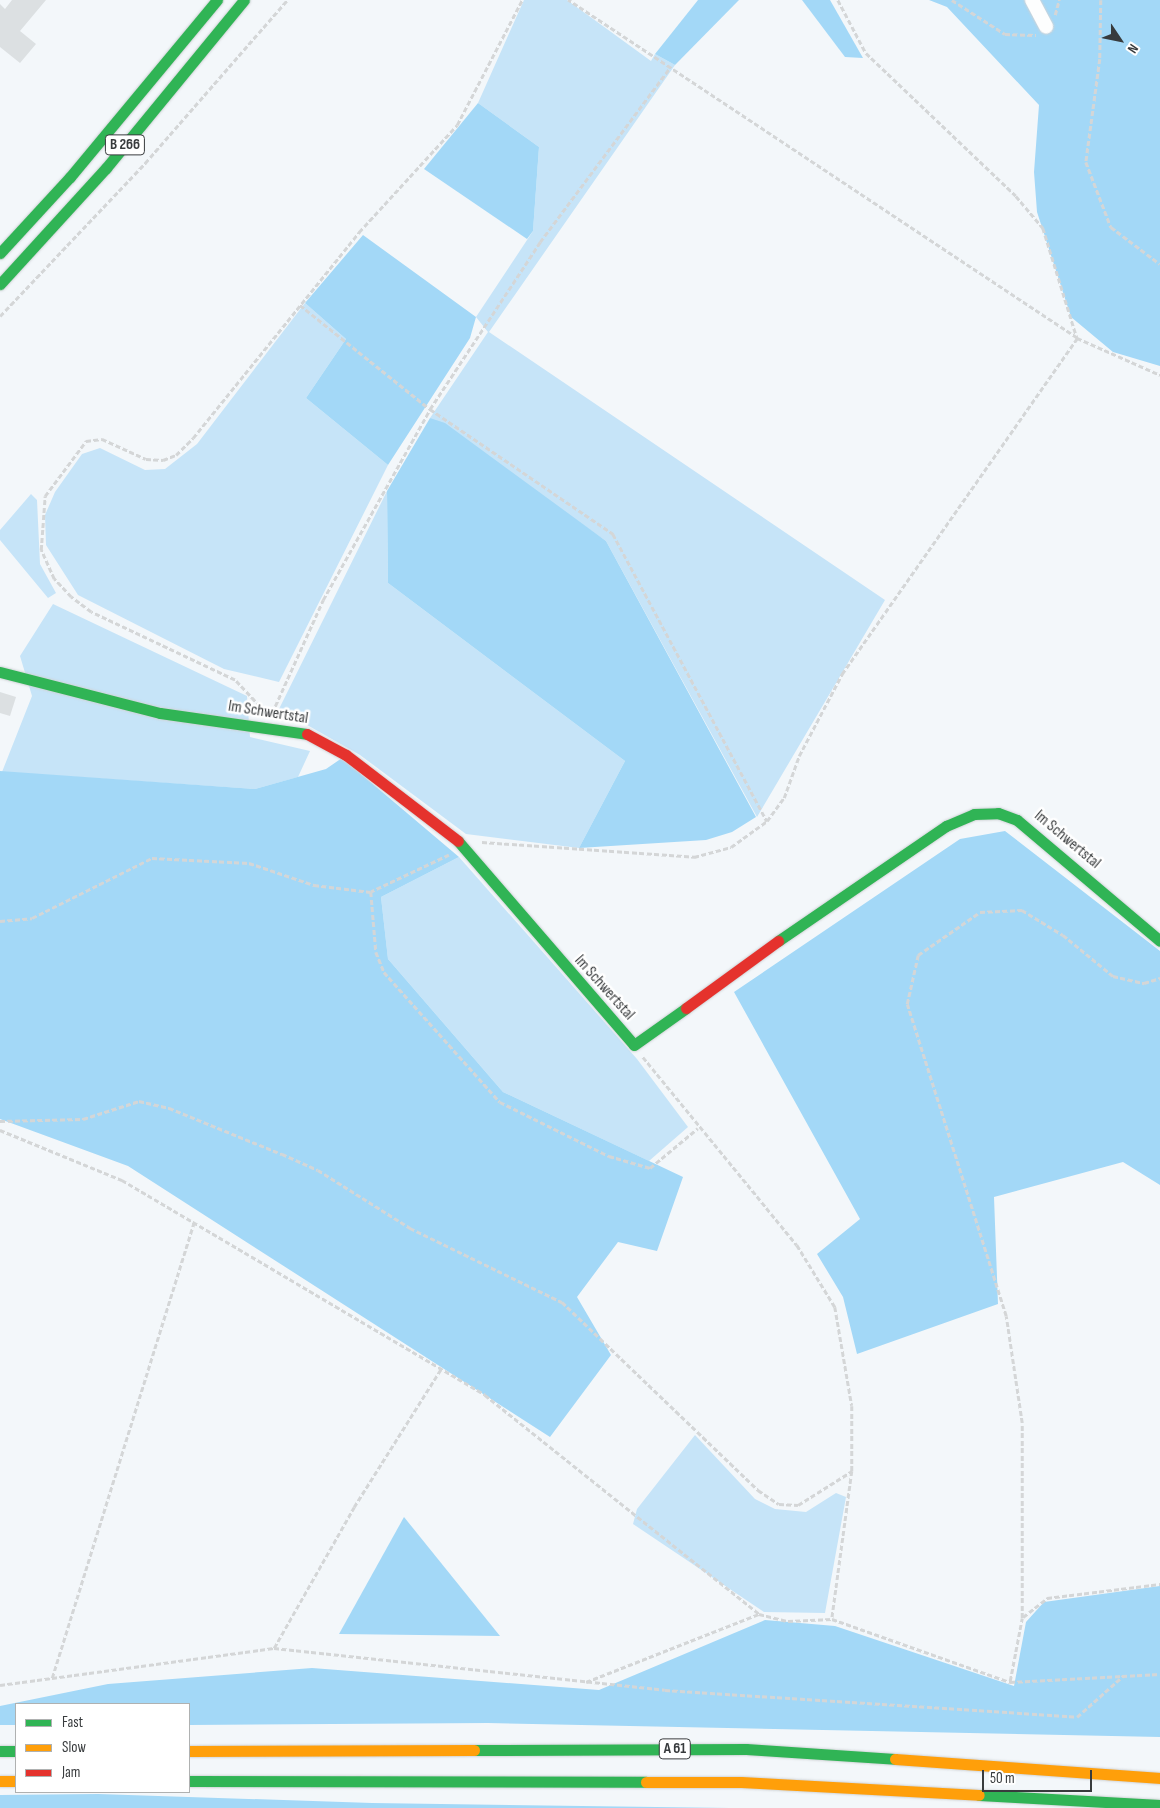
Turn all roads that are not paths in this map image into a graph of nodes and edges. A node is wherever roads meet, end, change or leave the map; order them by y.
1 (218, 0) edge
2 (244, 0) edge
3 (1032, 0) edge
4 (1046, 26) road end
5 (70, 177) junction
6 (6, 226) dead end
7 (0, 253) edge
8 (0, 284) edge
9 (0, 672) edge
10 (1160, 942) edge
11 (15, 1751) edge
12 (190, 1751) edge
13 (0, 1752) edge
14 (1160, 1778) edge
15 (0, 1781) edge
16 (15, 1781) edge
17 (190, 1781) edge
18 (1160, 1805) edge

1 - 5 main road, B 266
2 - 8 main road, B 266
3 - 4 street
5 - 6 main road, B 266
5 - 7 main road, B 266
9 - 10 main road, Im Schwertstal
11 - 13 main road
12 - 14 main road, A 61
15 - 16 main road
17 - 18 main road, A 61

